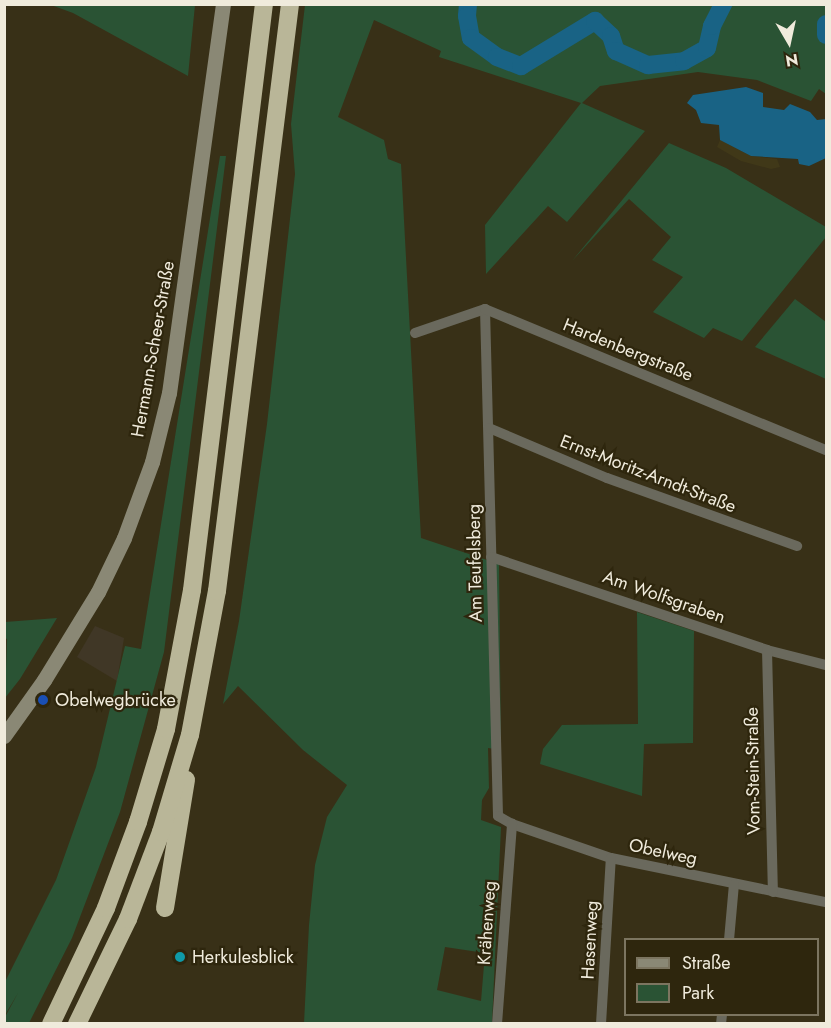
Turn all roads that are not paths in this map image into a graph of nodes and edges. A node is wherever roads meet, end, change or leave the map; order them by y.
1 (223, 4) edge
2 (264, 4) edge
3 (290, 4) edge
4 (485, 309) junction
5 (415, 333) dead end
6 (489, 428) junction
7 (826, 450) edge
8 (797, 546) dead end
9 (491, 556) junction
10 (767, 650) junction
11 (826, 665) edge
12 (190, 735) junction
13 (4, 736) edge
14 (498, 816) joint
15 (512, 824) junction
16 (611, 858) junction
17 (734, 884) junction
18 (773, 892) junction
19 (826, 902) edge
20 (165, 908) dead end
21 (729, 938) edge
22 (51, 1023) edge
23 (77, 1023) edge
24 (498, 1023) edge
25 (601, 1023) edge

1 - 13 main road, Hermann-Scheer-Straße
2 - 22 highway
3 - 12 highway
4 - 5 street
4 - 6 street, Am Teufelsberg
4 - 7 street, Hardenbergstraße
6 - 8 street, Ernst-Moritz-Arndt-Straße
6 - 9 street, Am Teufelsberg
9 - 10 street, Am Wolfsgraben
9 - 14 street, Am Teufelsberg
10 - 11 street, Am Wolfsgraben
10 - 18 street, Vom-Stein-Straße
12 - 20 highway
12 - 23 highway
14 - 15 street, Obelweg
15 - 16 street, Obelweg
15 - 24 street, Krähenweg
16 - 17 street, Obelweg
16 - 25 street, Hasenweg
17 - 18 street, Obelweg
17 - 21 street
18 - 19 street, Obelweg

